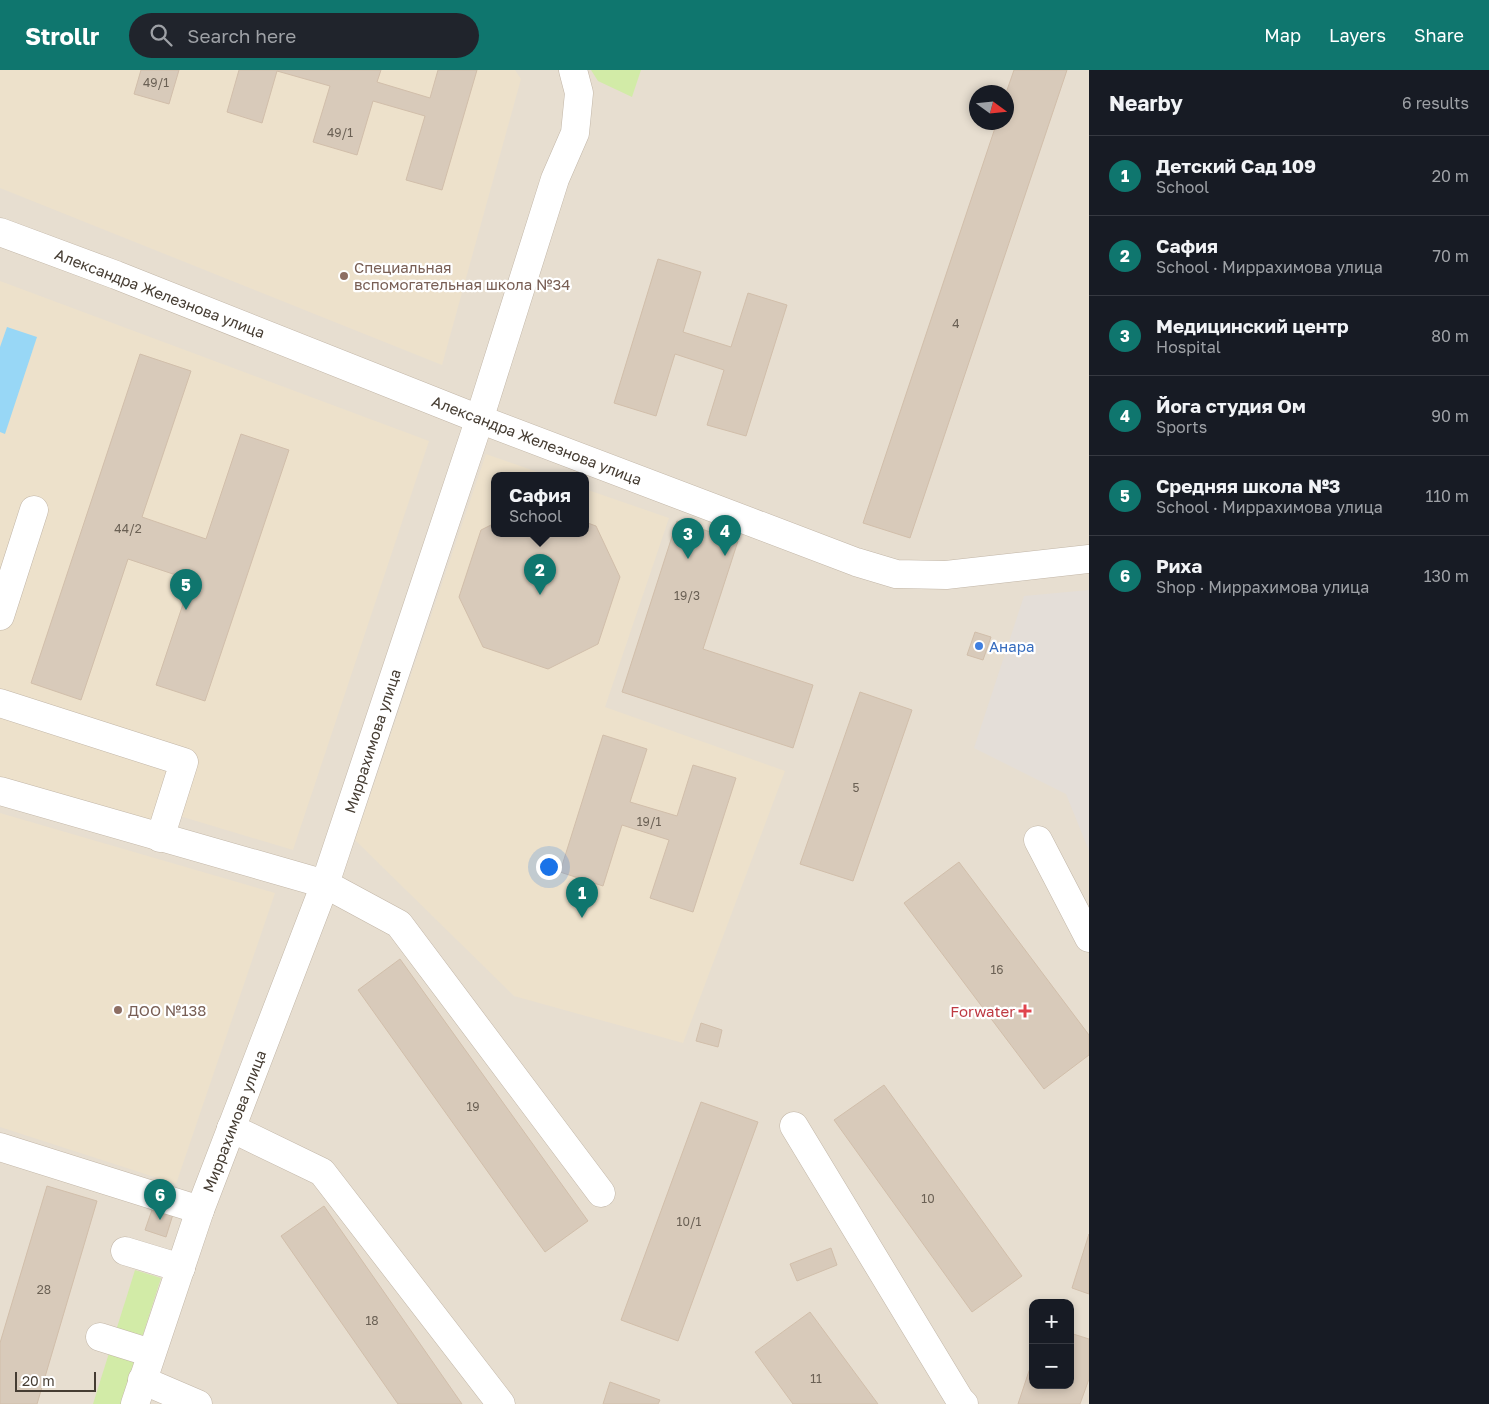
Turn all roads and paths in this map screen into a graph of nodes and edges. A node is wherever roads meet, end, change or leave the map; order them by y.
1 (573, 70) edge
2 (0, 232) edge
3 (479, 419) junction
4 (34, 510) dead end
5 (1089, 559) edge
6 (0, 616) edge
7 (0, 703) edge
8 (0, 791) edge
9 (160, 838) junction
10 (1038, 840) dead end
11 (325, 884) junction
12 (1089, 938) edge
13 (794, 1126) dead end
14 (231, 1128) junction
15 (0, 1147) edge
16 (601, 1193) dead end
17 (200, 1210) junction
18 (125, 1251) dead end
19 (181, 1268) junction
20 (100, 1338) dead end
21 (151, 1353) junction
22 (139, 1392) edge
23 (198, 1404) edge
24 (500, 1404) edge
25 (964, 1404) edge

1 - 3 street, Миррахимова улица
2 - 3 street, Александра Железнова улица
3 - 5 street, Александра Железнова улица
3 - 11 street, Миррахимова улица
4 - 6 street
7 - 9 street
8 - 9 street
9 - 11 street
10 - 12 street
11 - 14 street, Миррахимова улица
11 - 16 street
13 - 25 street
14 - 17 street, Миррахимова улица
14 - 24 street
15 - 17 street
17 - 19 street, Миррахимова улица
18 - 19 street
19 - 21 street, Миррахимова улица
20 - 21 street
21 - 22 street, Миррахимова улица
22 - 23 street

